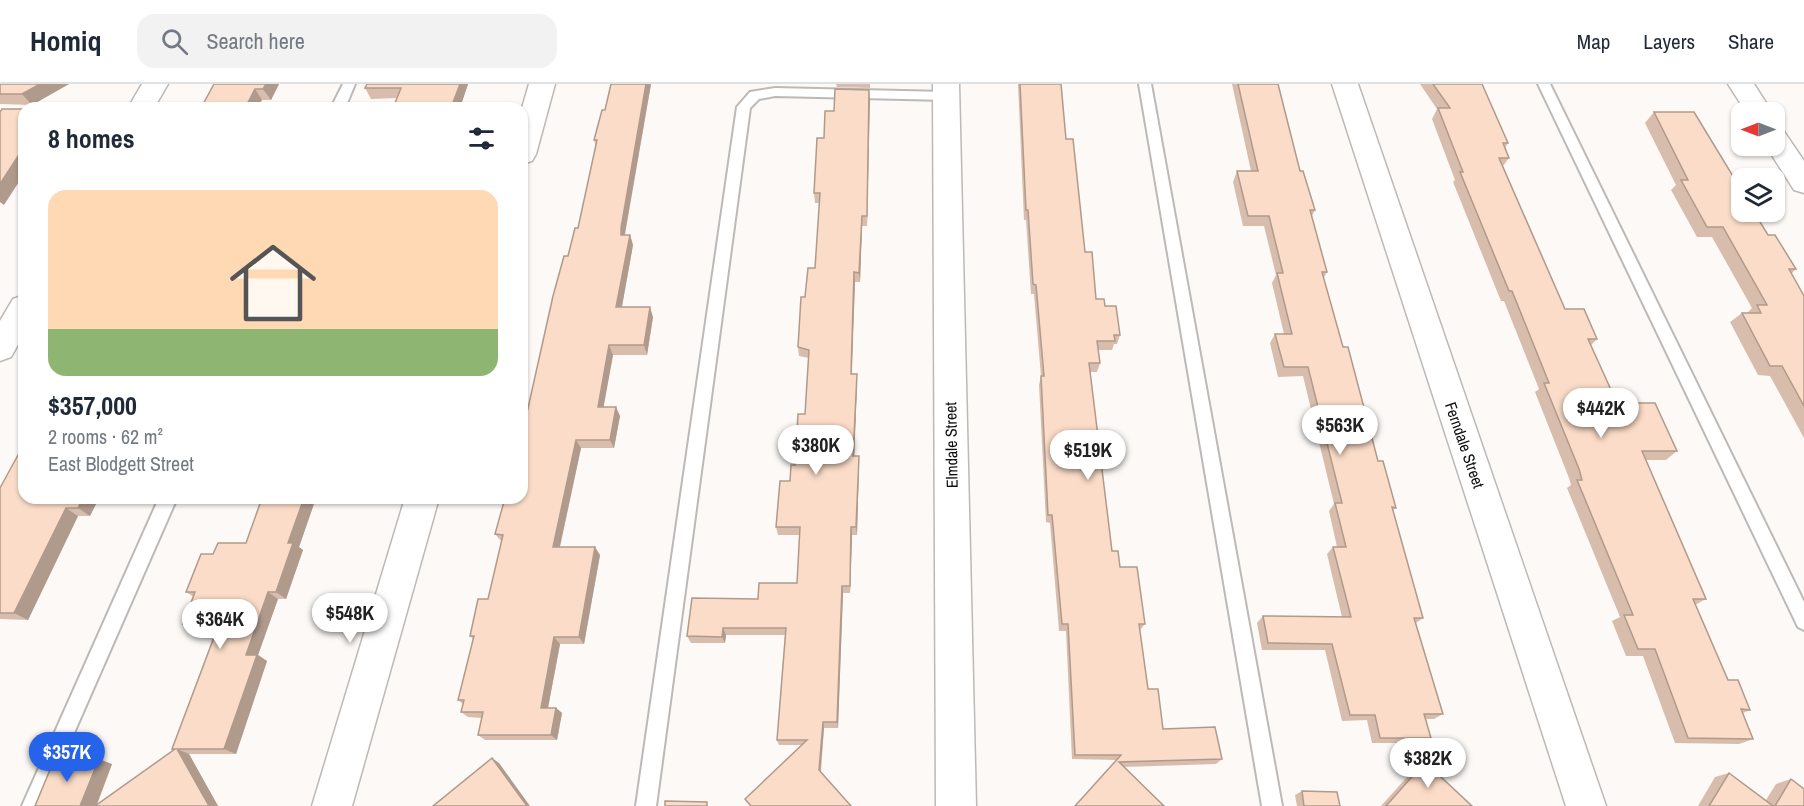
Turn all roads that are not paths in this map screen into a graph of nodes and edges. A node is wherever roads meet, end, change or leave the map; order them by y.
1 (155, 84) edge
2 (349, 84) edge
3 (542, 84) edge
4 (1145, 84) edge
5 (1345, 84) edge
6 (1544, 84) edge
7 (1741, 84) edge
8 (946, 90) edge
9 (144, 102) edge
10 (341, 102) edge
11 (1753, 102) edge
12 (528, 133) edge
13 (1785, 153) edge
14 (1804, 183) edge
15 (18, 317) edge
16 (0, 348) edge
17 (165, 504) edge
18 (420, 504) edge
19 (1804, 621) edge
20 (32, 806) edge
21 (332, 806) edge
22 (646, 806) edge
23 (956, 806) edge
24 (1272, 806) edge
25 (1586, 806) edge

1 - 9 street
2 - 10 lane
3 - 12 street
4 - 24 lane
5 - 25 street, Ferndale Street
6 - 19 lane
7 - 11 street
8 - 22 lane
8 - 23 street, Elmdale Street
13 - 14 street
15 - 16 street
17 - 20 lane
18 - 21 street

